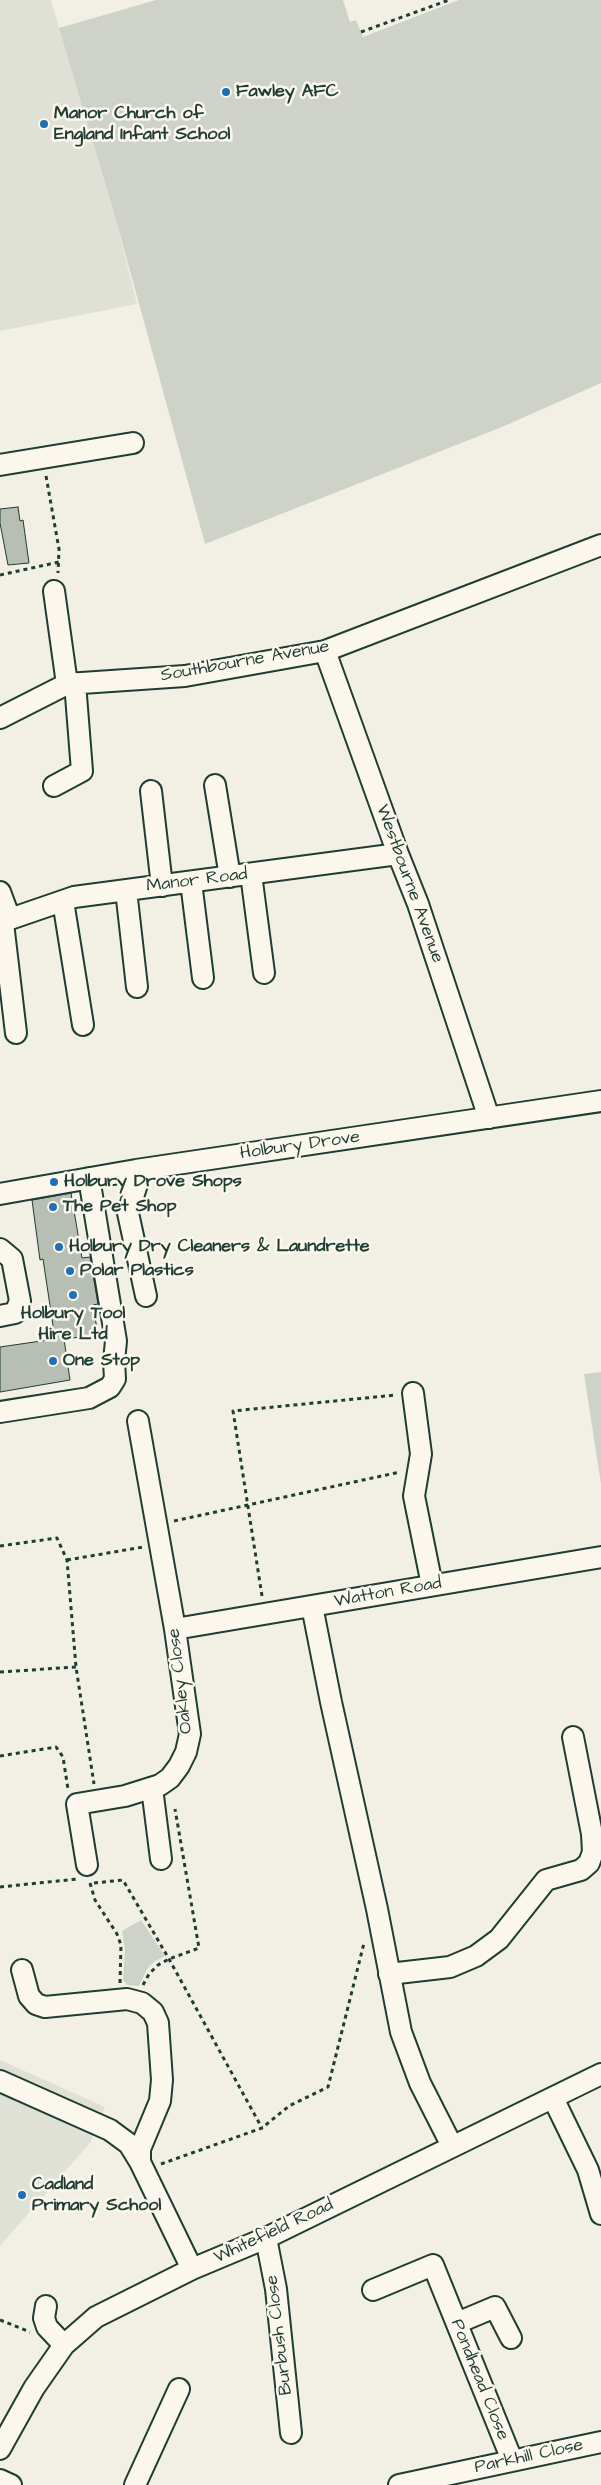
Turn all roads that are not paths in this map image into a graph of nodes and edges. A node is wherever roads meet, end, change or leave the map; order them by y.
1 (133, 443) dead end
2 (0, 465) edge
3 (601, 545) edge
4 (54, 591) road end
5 (325, 651) junction
6 (71, 683) junction
7 (0, 718) edge
8 (215, 785) dead end
9 (54, 786) dead end
10 (151, 791) dead end
11 (398, 854) junction
12 (251, 874) junction
13 (230, 877) junction
14 (191, 882) junction
15 (162, 886) junction
16 (126, 890) junction
17 (0, 892) edge
18 (63, 901) junction
19 (4, 922) edge
20 (264, 973) dead end
21 (203, 978) dead end
22 (137, 988) dead end
23 (83, 1025) dead end
24 (16, 1033) dead end
25 (601, 1101) edge
26 (489, 1118) junction
27 (136, 1170) junction
28 (89, 1178) junction
29 (0, 1194) edge
30 (0, 1249) edge
31 (146, 1296) dead end
32 (0, 1316) edge
33 (413, 1393) road end
34 (0, 1412) edge
35 (138, 1421) dead end
36 (601, 1557) edge
37 (432, 1585) junction
38 (312, 1606) junction
39 (175, 1629) junction
40 (573, 1737) dead end
41 (152, 1788) junction
42 (596, 1857) edge
43 (160, 1859) dead end
44 (89, 1875) road end
45 (22, 1970) dead end
46 (389, 1974) junction
47 (601, 2074) edge
48 (0, 2081) edge
49 (553, 2098) junction
50 (452, 2146) junction
51 (142, 2167) junction
52 (601, 2214) edge
53 (266, 2238) junction
54 (192, 2269) junction
55 (372, 2290) dead end
56 (46, 2306) dead end
57 (457, 2323) junction
58 (511, 2338) dead end
59 (64, 2346) junction
60 (179, 2389) dead end
61 (291, 2433) dead end
62 (601, 2442) edge
63 (0, 2449) edge
64 (512, 2460) junction
65 (0, 2480) edge
66 (11, 2485) edge
67 (135, 2485) edge
68 (399, 2485) edge

1 - 2 street
3 - 5 street, Southbourne Avenue
4 - 6 street
5 - 6 street, Southbourne Avenue
5 - 11 street, Westbourne Avenue
6 - 7 street, Southbourne Avenue
6 - 9 street
8 - 13 street
10 - 15 street
11 - 12 street, Manor Road
11 - 26 street, Westbourne Avenue
12 - 13 street, Manor Road
12 - 20 street
13 - 14 street, Manor Road
14 - 15 street, Manor Road
14 - 21 street
15 - 16 street, Manor Road
16 - 18 street, Manor Road
16 - 22 street
17 - 19 street
18 - 19 street, Manor Road
18 - 23 street
19 - 24 street
25 - 26 street, Holbury Drove
26 - 27 street, Holbury Drove
27 - 28 street, Holbury Drove
27 - 31 street
28 - 29 street, Holbury Drove
28 - 34 street
30 - 32 street
33 - 37 street
35 - 39 street, Oakley Close
36 - 37 street, Watton Road
37 - 38 street, Watton Road
38 - 39 street, Watton Road
38 - 46 street
39 - 41 street, Oakley Close
40 - 42 street
41 - 43 street
41 - 44 street, Oakley Close
42 - 46 street
45 - 51 street
46 - 50 street
47 - 49 street, Whitefield Road
48 - 51 street
49 - 50 street, Whitefield Road
49 - 52 street
50 - 53 street, Whitefield Road
51 - 54 street
53 - 54 street, Whitefield Road
53 - 61 street, Burbush Close
54 - 59 street, Whitefield Road
55 - 57 street, Pondhead Close
56 - 59 street
57 - 58 street
57 - 64 street, Pondhead Close
59 - 63 street, Whitefield Road
60 - 67 street
62 - 64 street, Parkhill Close
64 - 68 street, Parkhill Close
65 - 66 street

